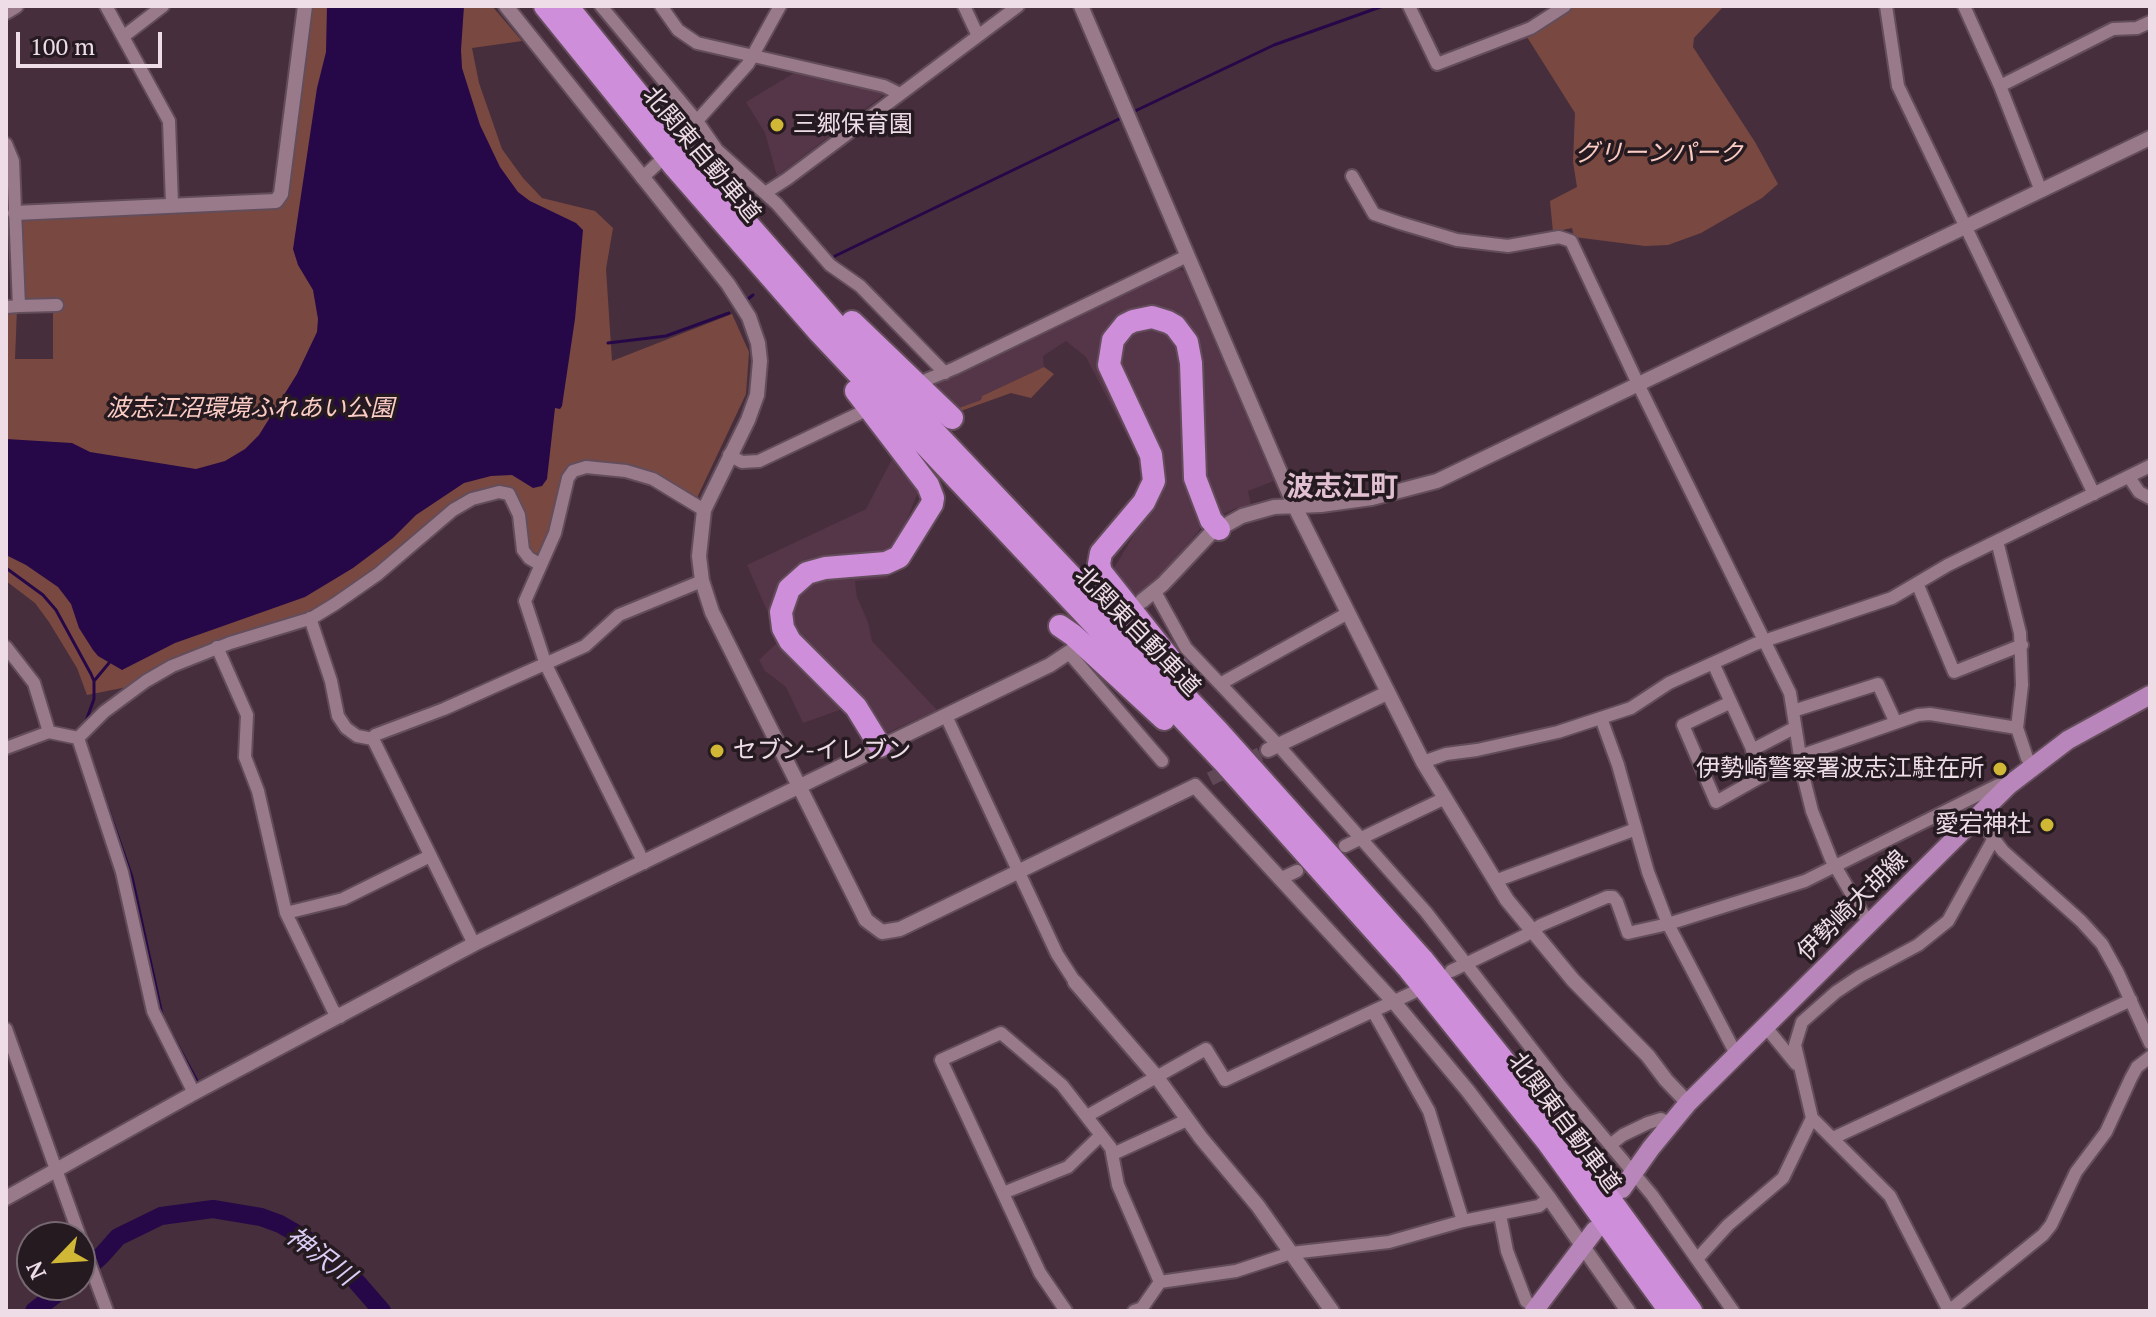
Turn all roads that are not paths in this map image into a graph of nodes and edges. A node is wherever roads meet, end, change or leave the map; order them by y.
1 (16, 6) edge
2 (106, 6) edge
3 (163, 6) edge
4 (305, 6) edge
5 (506, 6) edge
6 (545, 6) edge
7 (567, 6) edge
8 (601, 6) edge
9 (661, 6) edge
10 (780, 6) edge
11 (964, 6) edge
12 (1018, 6) edge
13 (1081, 6) edge
14 (1409, 6) edge
15 (1565, 6) edge
16 (1886, 6) edge
17 (1964, 6) edge
18 (6, 12) edge
19 (2150, 22) edge
20 (124, 36) junction
21 (978, 36) junction
22 (754, 56) junction
23 (2000, 86) junction
24 (900, 94) junction
25 (697, 121) junction
26 (686, 133) dead end
27 (2150, 138) edge
28 (6, 144) edge
29 (688, 156) junction
30 (657, 164) dead end
31 (1352, 176) dead end
32 (642, 178) junction
33 (2041, 191) junction
34 (765, 193) junction
35 (172, 204) junction
36 (11, 213) edge
37 (1966, 226) junction
38 (746, 250) junction
39 (1187, 256) junction
40 (57, 305) dead end
41 (13, 306) edge
42 (945, 373) junction
43 (926, 380) dead end
44 (1639, 386) junction
45 (860, 413) dead end
46 (952, 418) dead end
47 (729, 455) junction
48 (2150, 466) edge
49 (2129, 477) junction
50 (2094, 494) junction
51 (2150, 498) edge
52 (1294, 505) junction
53 (704, 510) junction
54 (1124, 510) dead end
55 (1219, 529) junction
56 (1997, 541) junction
57 (541, 565) junction
58 (896, 568) dead end
59 (702, 581) junction
60 (1917, 583) junction
61 (1148, 596) joint
62 (1348, 613) junction
63 (310, 618) junction
64 (1060, 626) dead end
65 (1764, 642) junction
66 (2022, 645) junction
67 (6, 647) edge
68 (217, 647) junction
69 (1071, 651) joint
70 (1713, 663) junction
71 (546, 665) junction
72 (1220, 684) junction
73 (1387, 693) junction
74 (2150, 695) edge
75 (1729, 703) junction
76 (1793, 711) junction
77 (946, 716) junction
78 (1601, 718) junction
79 (1895, 721) junction
80 (1794, 728) junction
81 (2017, 728) junction
82 (49, 732) junction
83 (78, 738) junction
84 (373, 739) junction
85 (880, 746) junction
86 (1273, 747) junction
87 (6, 748) edge
88 (1752, 750) junction
89 (1800, 756) junction
90 (1162, 761) dead end
91 (1423, 762) junction
92 (2033, 765) junction
93 (1210, 779) tunnel mouth
94 (2009, 785) junction
95 (801, 786) junction
96 (1195, 786) junction
97 (1280, 798) junction
98 (1443, 799) junction
99 (1977, 817) junction
100 (1636, 829) junction
101 (1362, 840) junction
102 (1993, 840) junction
103 (1345, 846) dead end
104 (430, 856) junction
105 (644, 863) junction
106 (1835, 866) junction
107 (1018, 870) junction
108 (1297, 871) dead end
109 (1282, 878) junction
110 (1495, 881) junction
111 (1340, 890) junction
112 (286, 913) junction
113 (1668, 924) junction
114 (1869, 924) junction
115 (1532, 932) junction
116 (474, 944) junction
117 (1463, 964) junction
118 (1451, 971) dead end
119 (1075, 982) joint
120 (1414, 992) dead end
121 (2131, 1000) junction
122 (1394, 1002) junction
123 (1373, 1011) junction
124 (340, 1017) junction
125 (1765, 1026) junction
126 (6, 1029) edge
127 (2150, 1043) edge
128 (1736, 1054) junction
129 (2150, 1057) edge
130 (1799, 1068) junction
131 (1156, 1076) junction
132 (194, 1093) junction
133 (1688, 1103) junction
134 (1087, 1116) junction
135 (1812, 1118) junction
136 (1187, 1120) junction
137 (1670, 1123) junction
138 (1101, 1135) junction
139 (1833, 1138) junction
140 (1610, 1145) junction
141 (1113, 1154) junction
142 (55, 1171) junction
143 (1634, 1172) junction
144 (1622, 1189) dead end
145 (1003, 1193) junction
146 (6, 1198) edge
147 (1549, 1198) junction
148 (1500, 1215) junction
149 (74, 1221) edge
150 (1463, 1221) junction
151 (1595, 1230) dead end
152 (1582, 1247) junction
153 (1291, 1253) junction
154 (1697, 1259) junction
155 (96, 1279) edge
156 (1160, 1282) junction
157 (1535, 1310) edge
158 (107, 1311) edge
159 (1066, 1311) edge
160 (1134, 1311) edge
161 (1332, 1311) edge
162 (1628, 1311) edge
163 (1670, 1311) edge
164 (1691, 1311) edge
165 (1733, 1311) edge

1 - 18 street
2 - 20 street
3 - 20 street
4 - 35 street
5 - 32 street
6 - 38 highway, 北関東自動車道
7 - 29 highway, 北関東自動車道
8 - 25 street
9 - 22 street
10 - 22 street
11 - 21 street
12 - 21 street
13 - 39 street
14 - 15 street
16 - 37 street
17 - 23 street
19 - 23 street
20 - 35 street
21 - 24 street
22 - 24 street
22 - 25 street
23 - 33 street
24 - 34 street
25 - 26 street
25 - 34 street
27 - 33 street
28 - 36 street
29 - 46 highway
29 - 97 highway, 北関東自動車道
30 - 32 street
31 - 44 street
32 - 47 street
33 - 37 street
34 - 42 street
35 - 36 street
36 - 41 street
37 - 44 street
37 - 50 street
38 - 85 highway
38 - 111 highway, 北関東自動車道
39 - 42 street
39 - 52 street
40 - 41 street
42 - 43 street
44 - 52 street
44 - 65 street
45 - 47 street
47 - 53 street
48 - 49 street
49 - 50 street
49 - 51 street
50 - 56 street
52 - 55 street
52 - 62 street
53 - 57 street
53 - 59 street
54 - 55 highway
55 - 61 street
55 - 97 highway
56 - 60 street
56 - 66 street
57 - 63 street
57 - 71 street
58 - 85 highway
59 - 71 street
59 - 95 street
60 - 65 street
60 - 66 street
61 - 72 street
62 - 72 street
62 - 73 street
63 - 68 street
63 - 84 street
64 - 111 highway
65 - 70 street
65 - 76 street
66 - 81 street
67 - 82 street
68 - 83 street
68 - 112 street
69 - 77 street
69 - 90 street
70 - 75 street
70 - 78 street
71 - 84 street
71 - 105 street
72 - 86 street
73 - 86 street
73 - 91 street
74 - 92 main road, 伊勢崎大胡線
75 - 88 street
75 - 88 street
76 - 79 street
76 - 80 street
77 - 85 street
77 - 107 street
78 - 91 street
78 - 100 street
79 - 81 street
79 - 89 street
80 - 88 street
80 - 89 street
81 - 92 street
82 - 83 street
82 - 87 street
83 - 132 street
84 - 104 street
85 - 95 street
86 - 101 street
89 - 106 street
91 - 98 street
92 - 94 main road, 伊勢崎大胡線
93 - 96 street
94 - 99 main road, 伊勢崎大胡線
94 - 106 street
95 - 105 street
95 - 107 street
96 - 107 street
96 - 109 street
97 - 164 highway, 北関東自動車道
98 - 101 street
98 - 110 street
99 - 102 street
99 - 114 main road, 伊勢崎大胡線
100 - 110 street
100 - 113 street
101 - 103 street
101 - 117 street
102 - 121 street
102 - 130 street
104 - 112 street
104 - 116 street
105 - 116 street
106 - 113 street
106 - 114 street
107 - 119 street
108 - 109 street
109 - 122 street
110 - 115 street
111 - 163 highway, 北関東自動車道
112 - 124 street
113 - 115 street
113 - 128 street
114 - 125 main road, 伊勢崎大胡線
115 - 117 street
115 - 133 street
116 - 124 street
117 - 118 street
117 - 140 street
119 - 131 street
120 - 122 street
121 - 127 street
121 - 139 street
122 - 123 street
122 - 147 street
123 - 131 street
123 - 150 street
124 - 132 street
125 - 128 main road, 伊勢崎大胡線
125 - 130 street
126 - 142 street
128 - 133 main road, 伊勢崎大胡線
129 - 139 street
130 - 135 street
131 - 134 street
131 - 136 street
132 - 142 street
133 - 137 main road, 伊勢崎大胡線
134 - 138 street
134 - 145 street
135 - 139 street
135 - 154 street
136 - 141 street
136 - 153 street
137 - 140 street
137 - 143 main road, 伊勢崎大胡線
138 - 141 street
138 - 145 street
140 - 143 street
141 - 156 street
142 - 146 street
142 - 149 street
143 - 144 main road, 伊勢崎大胡線
143 - 154 street
145 - 159 street
147 - 148 street
147 - 152 street
148 - 150 street
148 - 157 street
150 - 153 street
151 - 152 main road
152 - 157 main road
152 - 162 street
153 - 156 street
153 - 161 street
154 - 165 street
155 - 158 street
156 - 160 street

